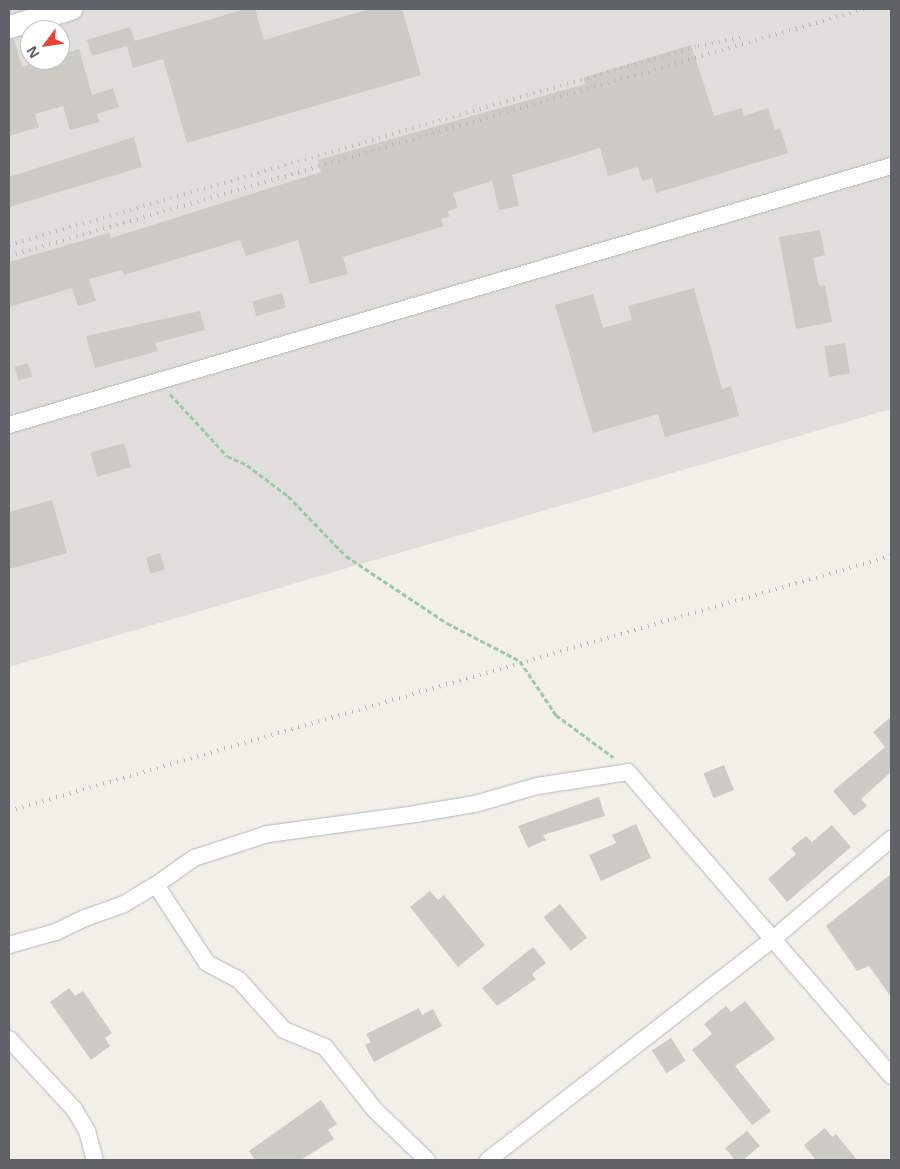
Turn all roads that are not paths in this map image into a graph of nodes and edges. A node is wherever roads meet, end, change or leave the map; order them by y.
1 (71, 9) edge
2 (9, 27) edge
3 (891, 166) edge
4 (9, 425) edge
5 (891, 839) edge
6 (156, 885) junction
7 (773, 939) junction
8 (9, 945) edge
9 (9, 1039) edge
10 (891, 1076) edge
11 (95, 1160) edge
12 (427, 1160) edge
13 (488, 1160) edge

1 - 2 main road
3 - 4 street
5 - 7 street
6 - 7 street
6 - 8 street
6 - 12 street
7 - 10 street
7 - 13 street
9 - 11 street

